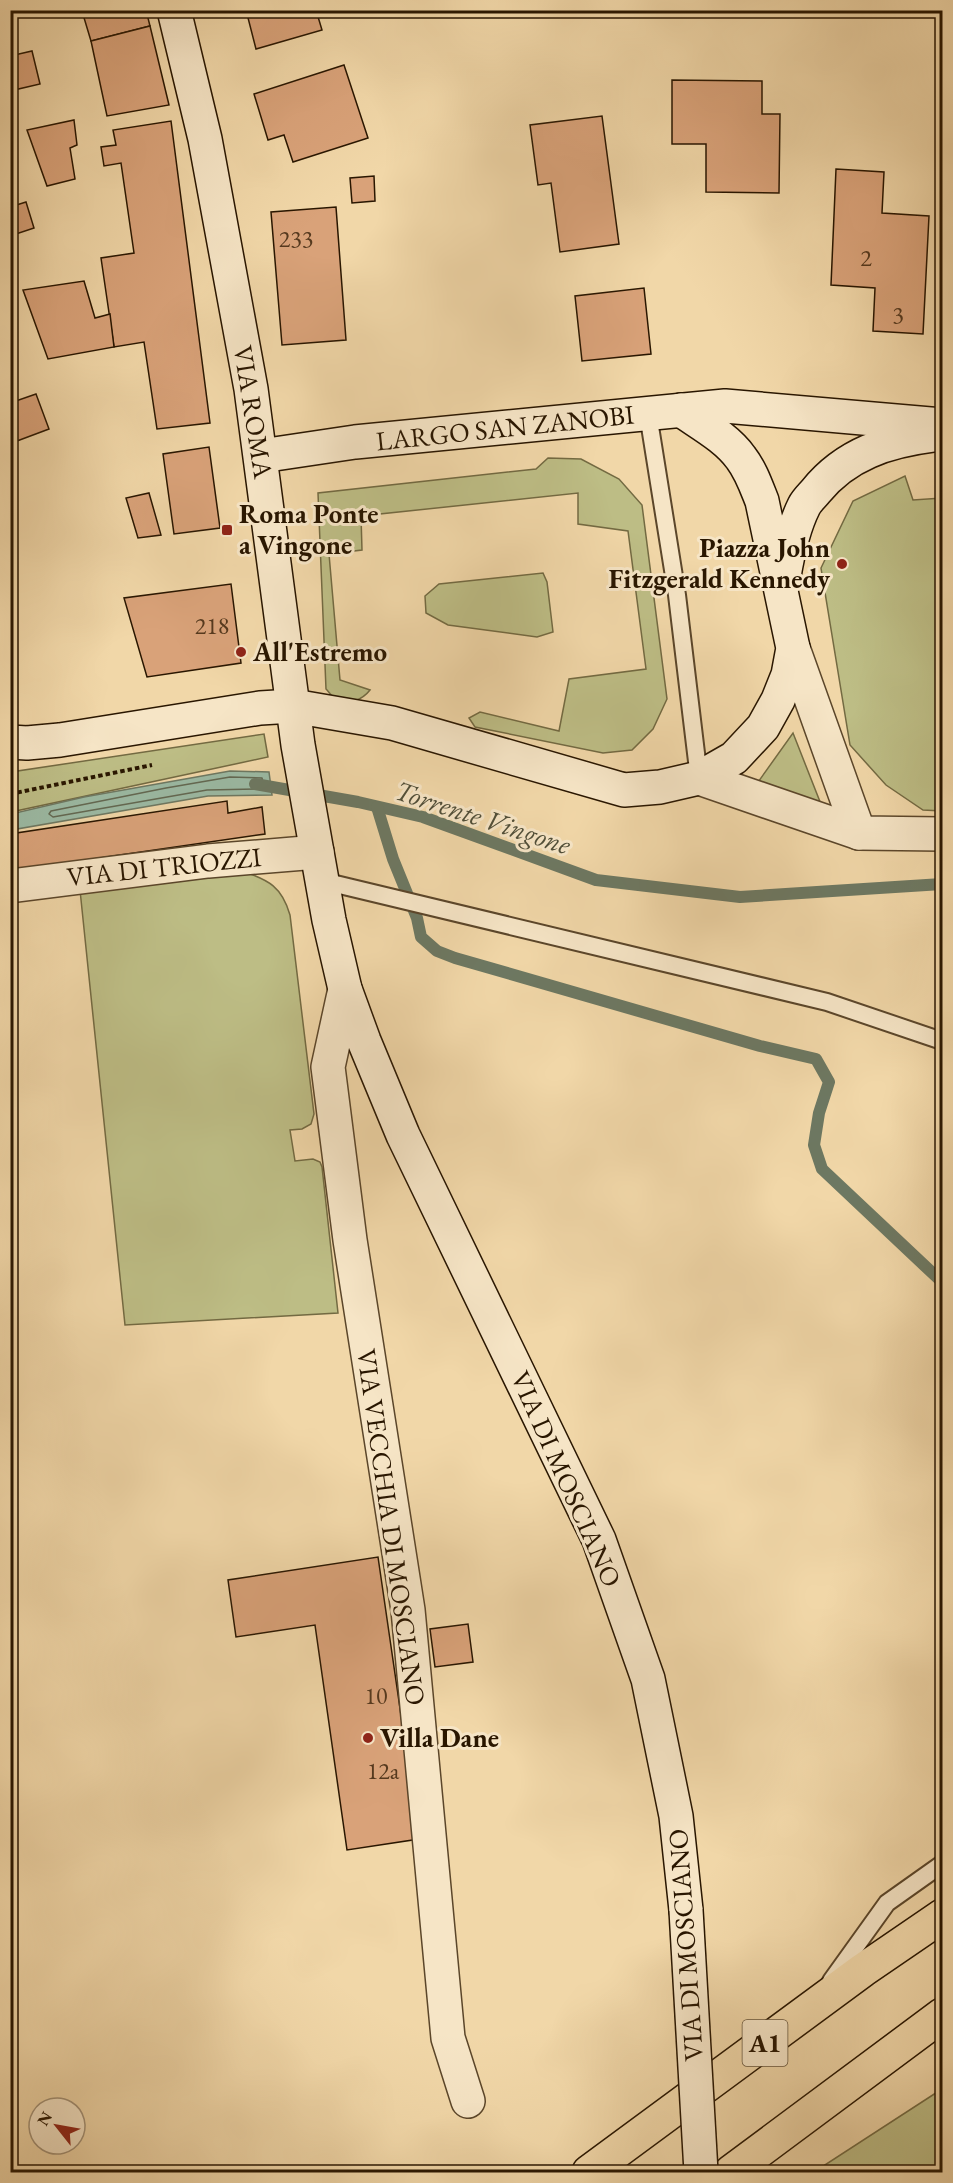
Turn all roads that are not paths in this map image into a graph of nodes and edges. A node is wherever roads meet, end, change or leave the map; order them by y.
1 (174, 10) edge
2 (681, 410) junction
3 (648, 414) junction
4 (942, 425) edge
5 (942, 433) edge
6 (261, 456) junction
7 (781, 593) junction
8 (793, 648) junction
9 (293, 706) junction
10 (10, 742) edge
11 (699, 778) junction
12 (859, 833) junction
13 (942, 834) edge
14 (320, 867) junction
15 (10, 886) edge
16 (345, 989) junction
17 (942, 1041) edge
18 (942, 1864) edge
19 (942, 1916) edge
20 (811, 2008) junction
21 (942, 2015) edge
22 (468, 2101) dead end
23 (589, 2172) edge
24 (701, 2172) edge
25 (731, 2172) edge

1 - 6 street, VIA ROMA
2 - 3 street
2 - 4 street
2 - 7 street
3 - 6 street, LARGO SAN ZANOBI
3 - 11 lane, LARGO SAN ZANOBI
5 - 7 street
6 - 9 street, VIA ROMA
7 - 8 street
8 - 11 street
8 - 12 street
9 - 10 street
9 - 11 street
9 - 14 street, VIA ROMA
11 - 12 street
12 - 13 street
14 - 15 street, VIA DI TRIOZZI
14 - 16 street, VIA DI MOSCIANO
14 - 17 lane
16 - 22 street, VIA VECCHIA DI MOSCIANO
16 - 24 street, VIA DI MOSCIANO, bridge
18 - 20 lane
19 - 20 highway, A1
20 - 23 highway, A1
21 - 25 highway

